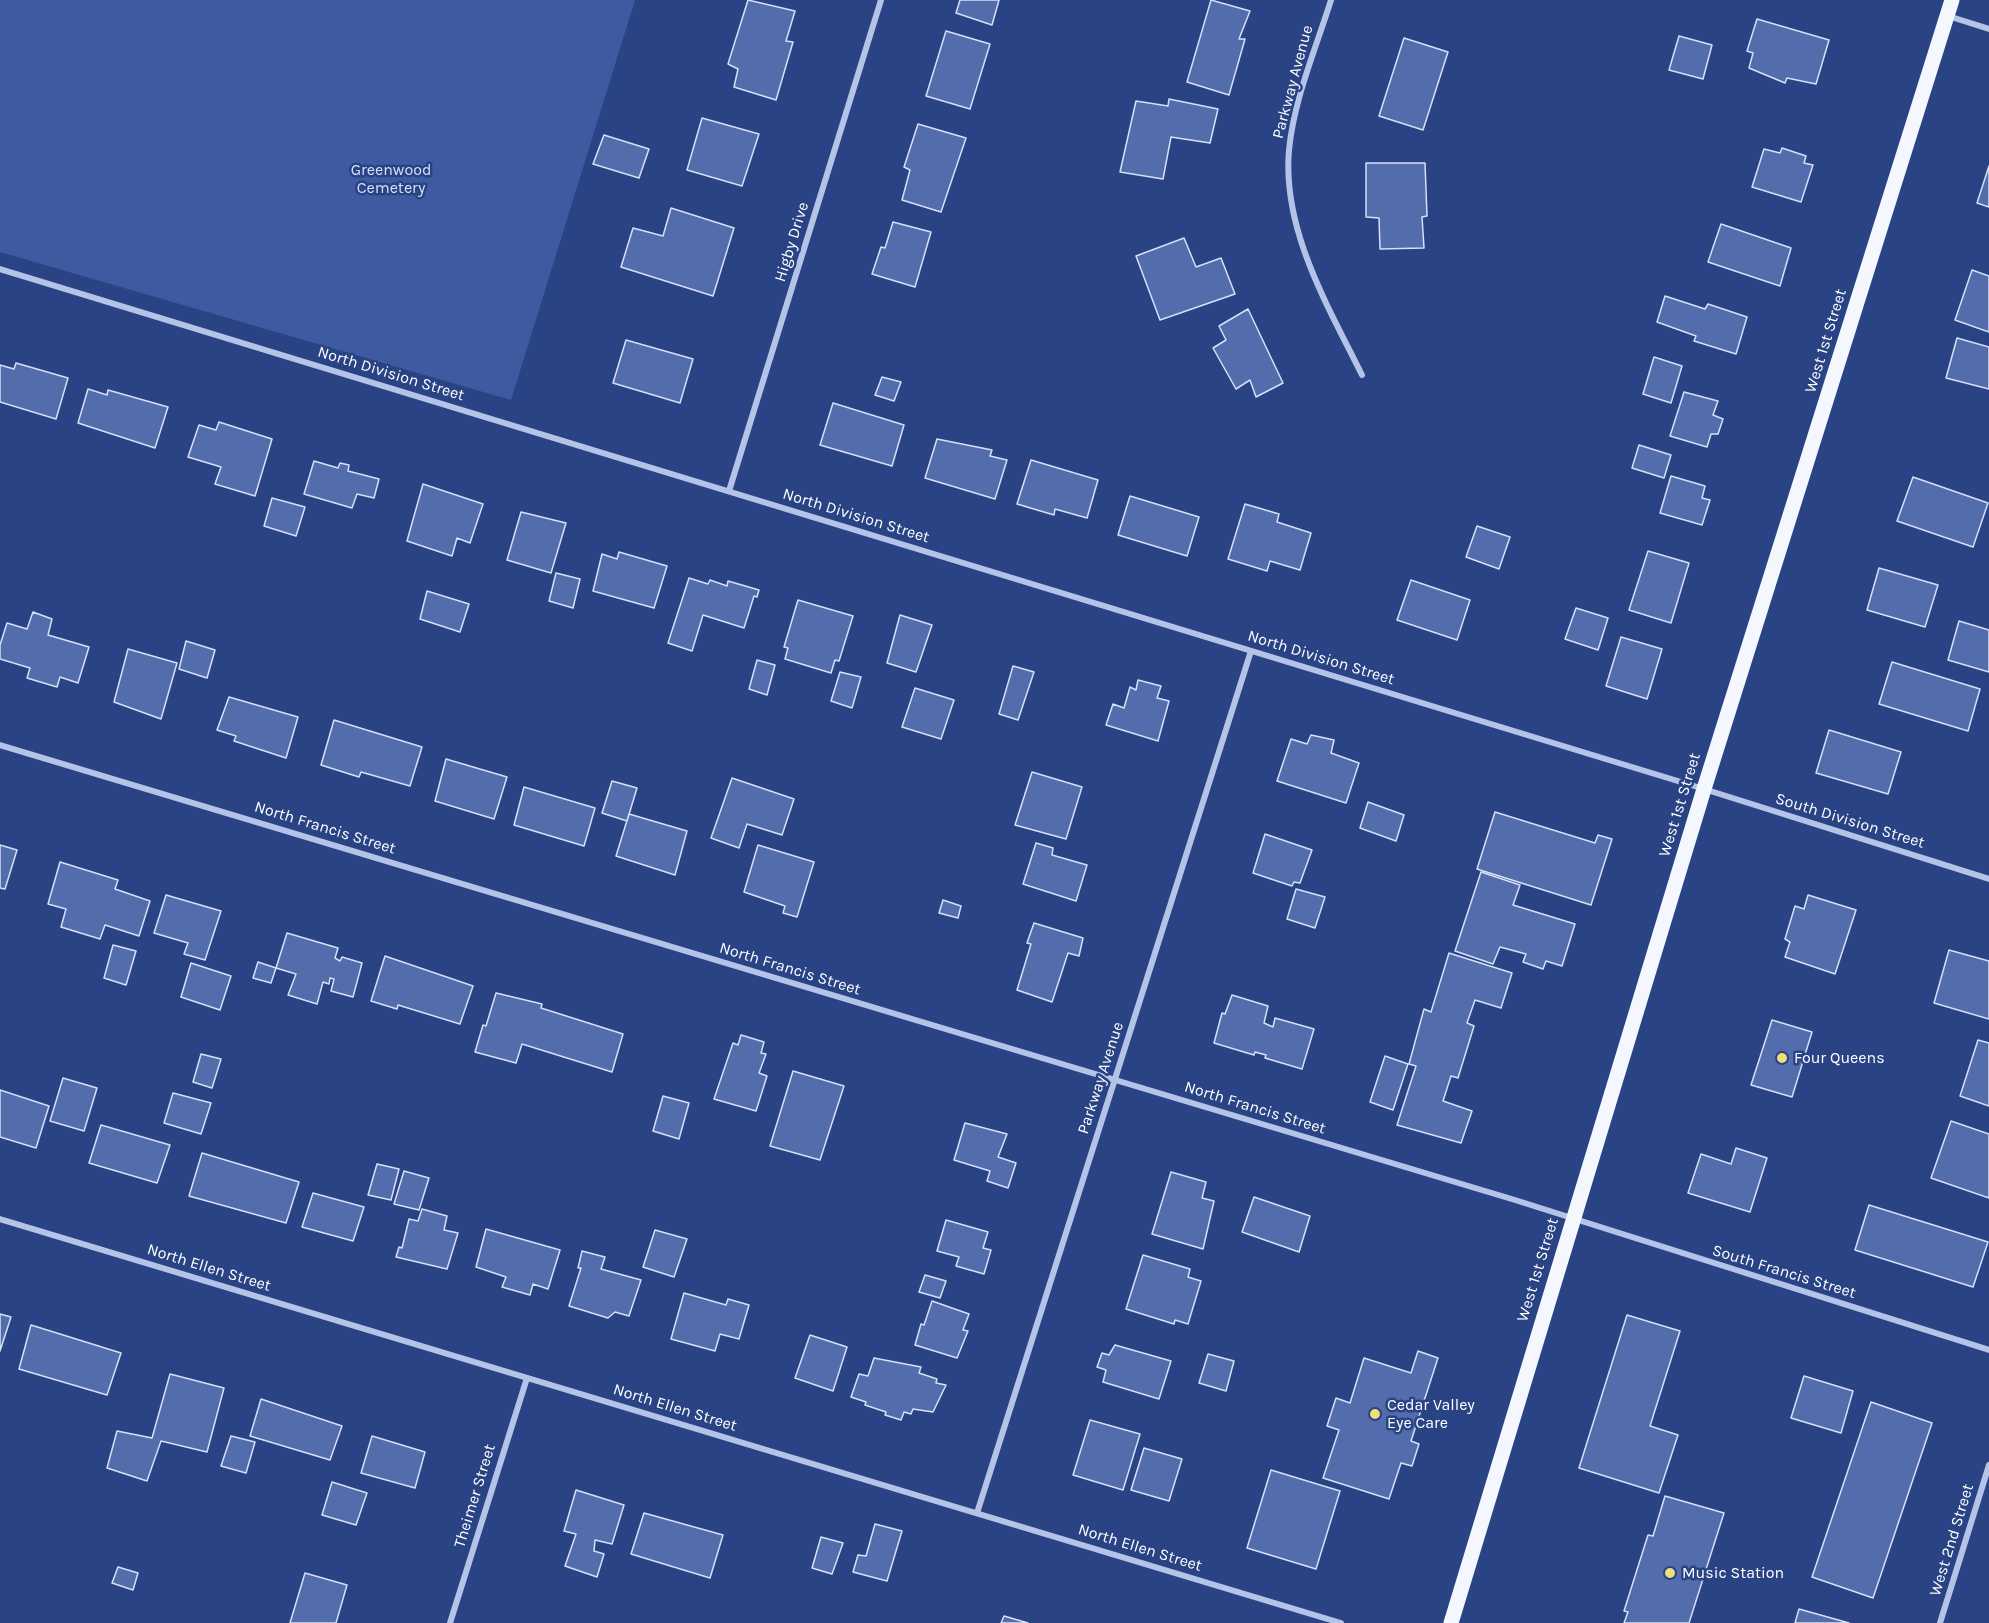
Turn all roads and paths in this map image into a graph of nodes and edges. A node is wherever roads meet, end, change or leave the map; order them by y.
1 (881, 0) edge
2 (1331, 0) edge
3 (1952, 0) edge
4 (1947, 16) junction
5 (1989, 29) edge
6 (0, 269) edge
7 (1362, 375) dead end
8 (729, 492) junction
9 (1251, 651) junction
10 (0, 745) edge
11 (1704, 789) junction
12 (1989, 879) edge
13 (1114, 1080) junction
14 (0, 1219) edge
15 (1571, 1220) junction
16 (1989, 1350) edge
17 (526, 1378) junction
18 (1989, 1465) edge
19 (977, 1513) junction
20 (450, 1623) edge
21 (1341, 1623) edge
22 (1451, 1623) edge
23 (1940, 1623) edge

1 - 8 street, Higby Drive
2 - 7 street, Parkway Avenue
3 - 4 main road, West 1st Street
4 - 5 street
4 - 11 main road, West 1st Street
6 - 8 street, North Division Street
8 - 9 street, North Division Street
9 - 11 street, North Division Street
9 - 13 street, Parkway Avenue
10 - 13 street, North Francis Street
11 - 12 street, South Division Street
11 - 15 main road, West 1st Street
13 - 15 street, North Francis Street
13 - 19 street, Parkway Avenue
14 - 17 street, North Ellen Street
15 - 16 street, South Francis Street
15 - 22 main road, West 1st Street
17 - 19 street, North Ellen Street
17 - 20 street, Theimer Street
18 - 23 street, West 2nd Street
19 - 21 street, North Ellen Street

